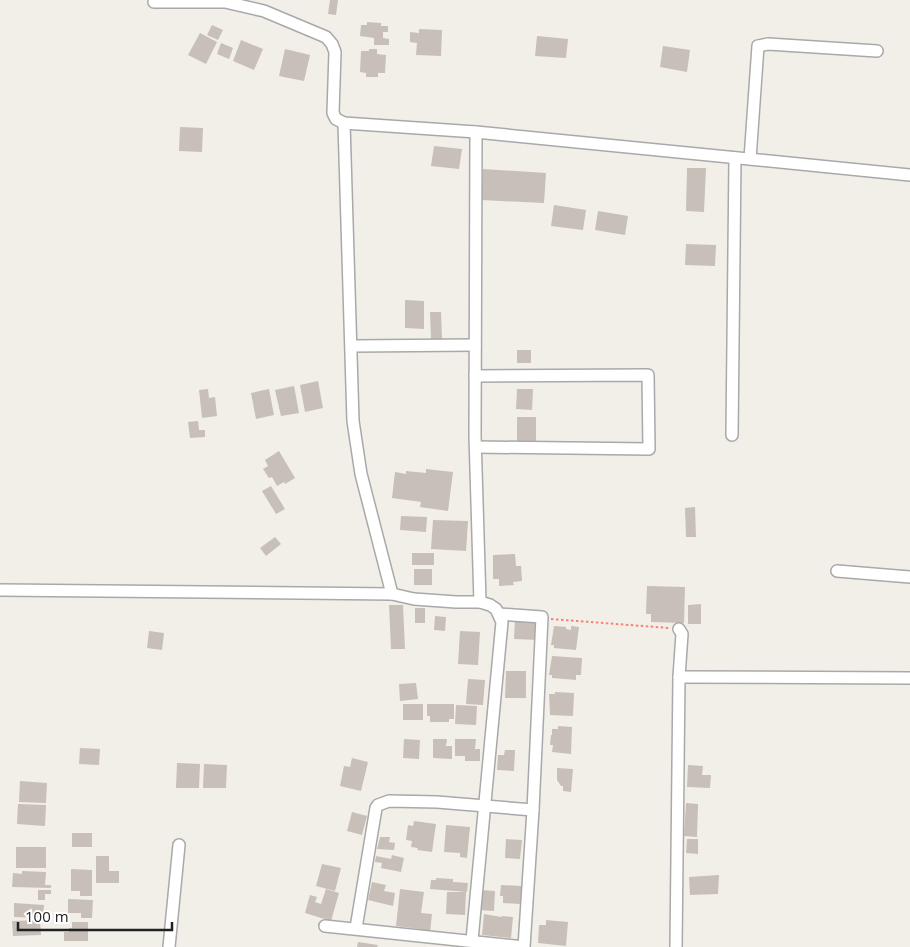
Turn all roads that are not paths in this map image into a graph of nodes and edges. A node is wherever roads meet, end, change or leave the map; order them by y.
1 (154, 2) dead end
2 (877, 51) dead end
3 (348, 123) junction
4 (476, 132) junction
5 (735, 158) junction
6 (750, 159) junction
7 (910, 175) edge
8 (475, 345) junction
9 (352, 346) junction
10 (475, 376) junction
11 (732, 436) dead end
12 (476, 447) junction
13 (837, 571) dead end
14 (910, 578) edge
15 (0, 590) edge
16 (392, 594) junction
17 (480, 602) junction
18 (499, 614) junction
19 (679, 629) road end
20 (679, 677) junction
21 (910, 678) edge
22 (485, 807) junction
23 (533, 810) junction
24 (179, 845) dead end
25 (325, 926) dead end
26 (356, 928) junction
27 (472, 940) junction
28 (169, 947) edge
29 (676, 947) edge

1 - 3 street
2 - 6 street
3 - 4 street
3 - 9 street
4 - 5 street
4 - 8 street
5 - 6 street
5 - 11 street
6 - 7 street
8 - 9 street
8 - 10 street
9 - 16 street
10 - 12 street
10 - 12 street
12 - 17 street
13 - 14 street
15 - 16 street
16 - 17 street
17 - 18 street
18 - 22 street
18 - 23 street
19 - 20 street
20 - 21 street
20 - 29 street
22 - 23 street
22 - 26 street
22 - 27 street
23 - 27 street
24 - 28 street
25 - 26 street
26 - 27 street

